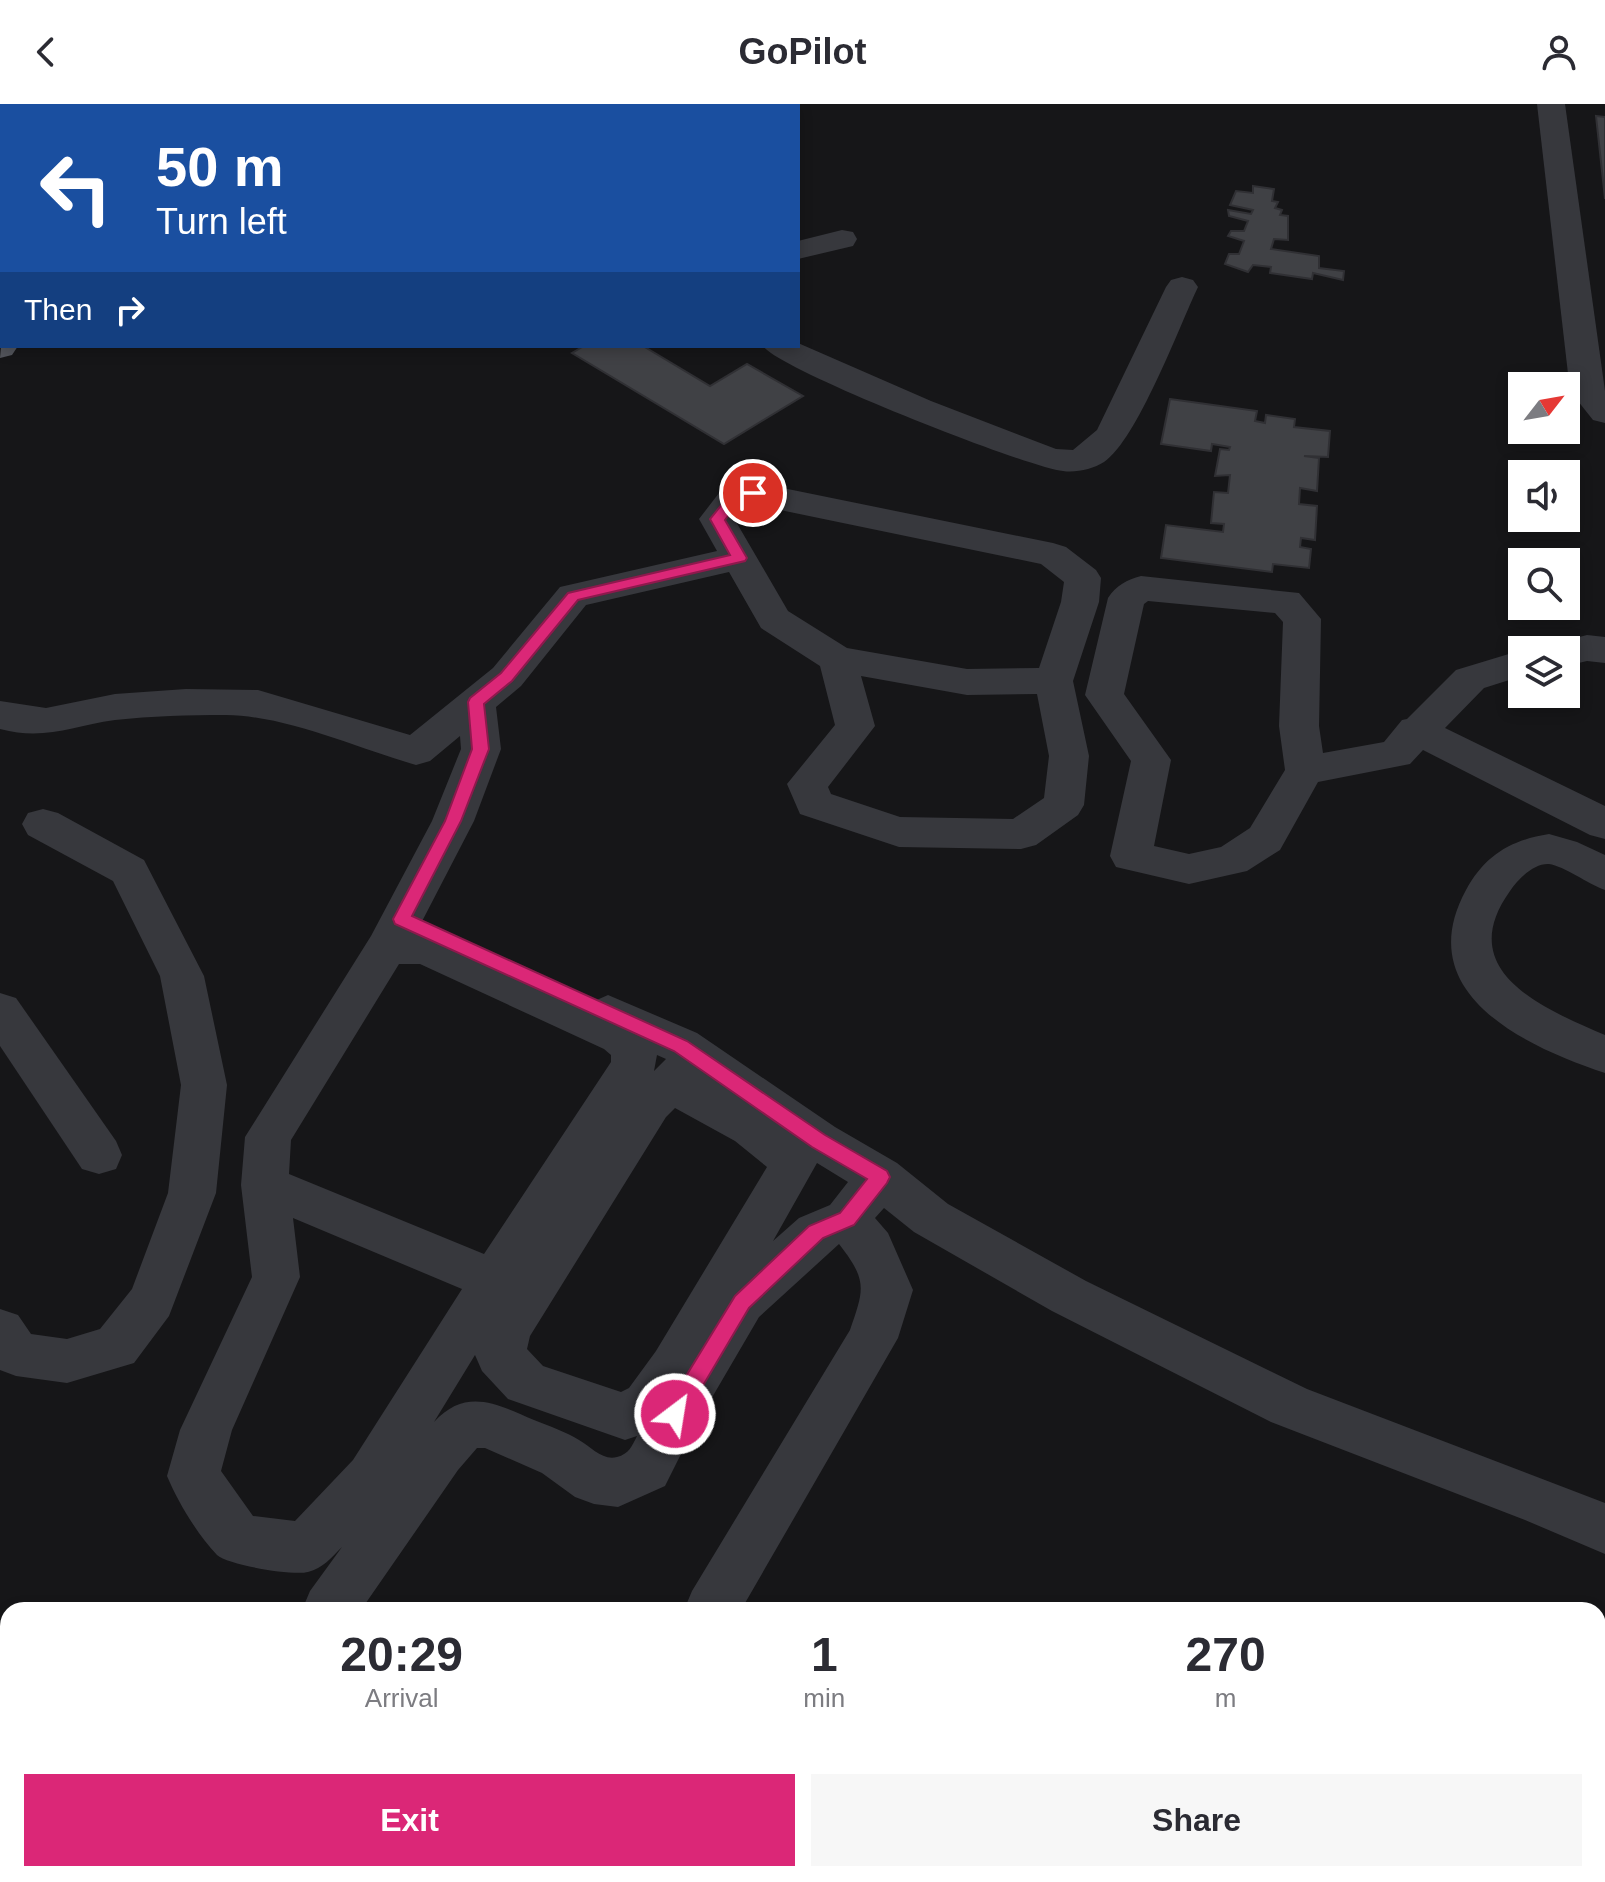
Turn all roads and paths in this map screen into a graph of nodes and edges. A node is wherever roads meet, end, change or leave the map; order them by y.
1 (1551, 104) edge
2 (842, 239) dead end
3 (800, 250) edge
4 (1182, 287) dead end
5 (783, 348) edge
6 (1605, 413) edge
7 (739, 558) junction
8 (1580, 650) edge
9 (1605, 650) edge
10 (837, 659) junction
11 (1508, 667) edge
12 (1054, 681) junction
13 (476, 702) junction
14 (0, 715) edge
15 (1416, 730) junction
16 (1305, 770) junction
17 (43, 824) dead end
18 (1605, 824) edge
19 (1605, 874) edge
20 (394, 933) junction
21 (0, 1010) edge
22 (1605, 1055) edge
23 (683, 1071) junction
24 (99, 1155) dead end
25 (880, 1177) junction
26 (265, 1185) junction
27 (847, 1219) junction
28 (494, 1280) junction
29 (0, 1331) edge
30 (1605, 1529) edge
31 (335, 1602) edge
32 (716, 1602) edge

1 - 6 street
2 - 3 street
4 - 5 street
7 - 10 street
7 - 12 street
7 - 13 street
8 - 9 street
10 - 12 street
10 - 12 street
11 - 15 street
13 - 14 street
13 - 20 street
15 - 16 street
15 - 18 street
16 - 16 street
17 - 29 street
19 - 22 street
20 - 23 street
20 - 26 street
20 - 28 street
21 - 24 street
23 - 23 street
23 - 25 street
25 - 27 street
25 - 30 street
26 - 28 street
26 - 28 street
27 - 31 street
27 - 32 street

